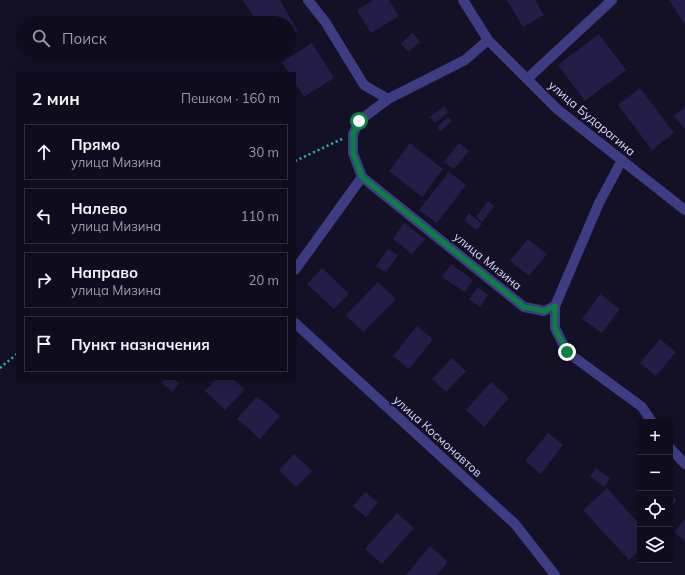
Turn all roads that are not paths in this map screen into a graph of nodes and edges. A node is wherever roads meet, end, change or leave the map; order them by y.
1 (308, 0) edge
2 (463, 0) edge
3 (612, 0) edge
4 (488, 40) junction
5 (527, 79) junction
6 (388, 99) junction
7 (622, 160) junction
8 (362, 177) junction
9 (685, 210) edge
10 (296, 269) edge
11 (555, 306) junction
12 (296, 324) edge
13 (650, 419) edge
14 (673, 451) edge
15 (685, 464) edge
16 (555, 575) edge

1 - 6 street
2 - 4 street, улица Бударагина
3 - 5 street
4 - 5 street, улица Бударагина
4 - 6 street
5 - 7 street, улица Бударагина
6 - 8 street
7 - 9 street, улица Бударагина
7 - 11 street
8 - 10 street
8 - 11 street, улица Мизина
11 - 13 street
12 - 16 street, улица Космонавтов
14 - 15 street

